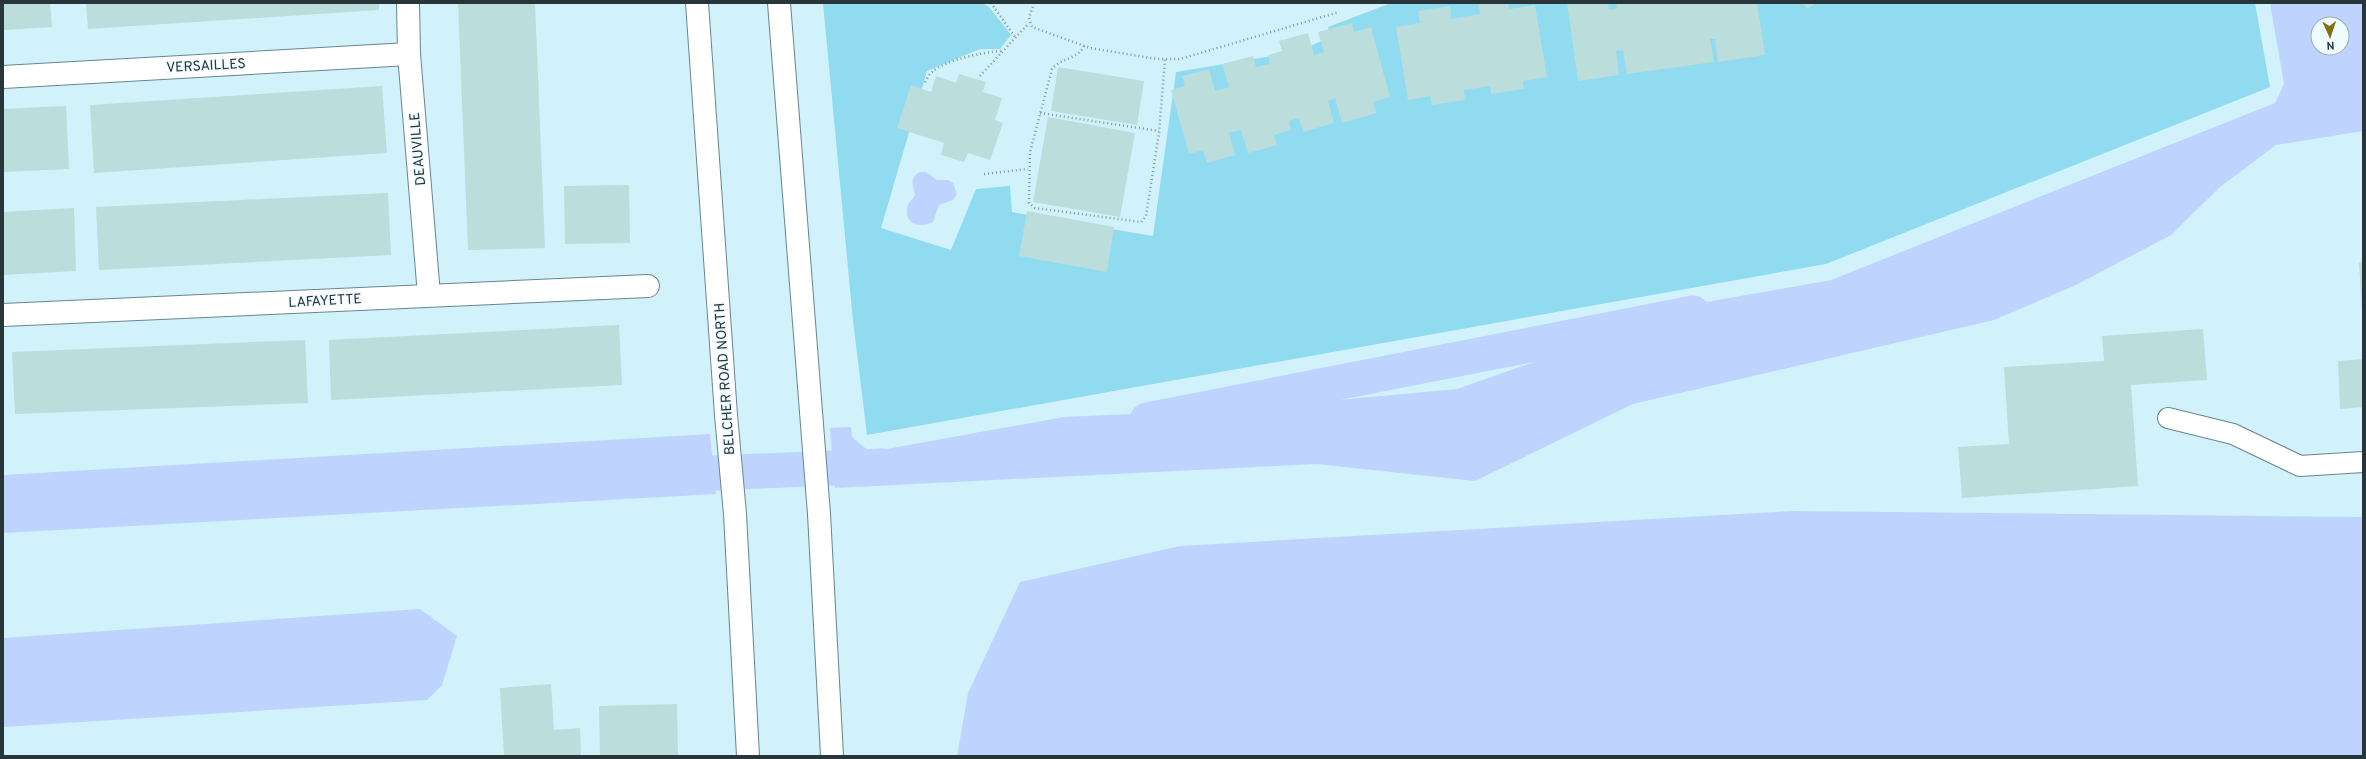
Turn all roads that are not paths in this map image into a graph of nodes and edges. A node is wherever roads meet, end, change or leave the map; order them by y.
1 (408, 3) edge
2 (697, 3) edge
3 (779, 3) edge
4 (409, 54) junction
5 (3, 77) edge
6 (648, 286) dead end
7 (429, 294) junction
8 (3, 316) edge
9 (2168, 418) dead end
10 (2363, 462) edge
11 (748, 756) edge
12 (832, 756) edge

1 - 4 main road, DEAUVILLE
2 - 11 main road, BELCHER ROAD NORTH
3 - 12 main road
4 - 5 main road, VERSAILLES
4 - 7 main road, DEAUVILLE
6 - 7 main road, LAFAYETTE
7 - 8 main road, LAFAYETTE
9 - 10 lane

